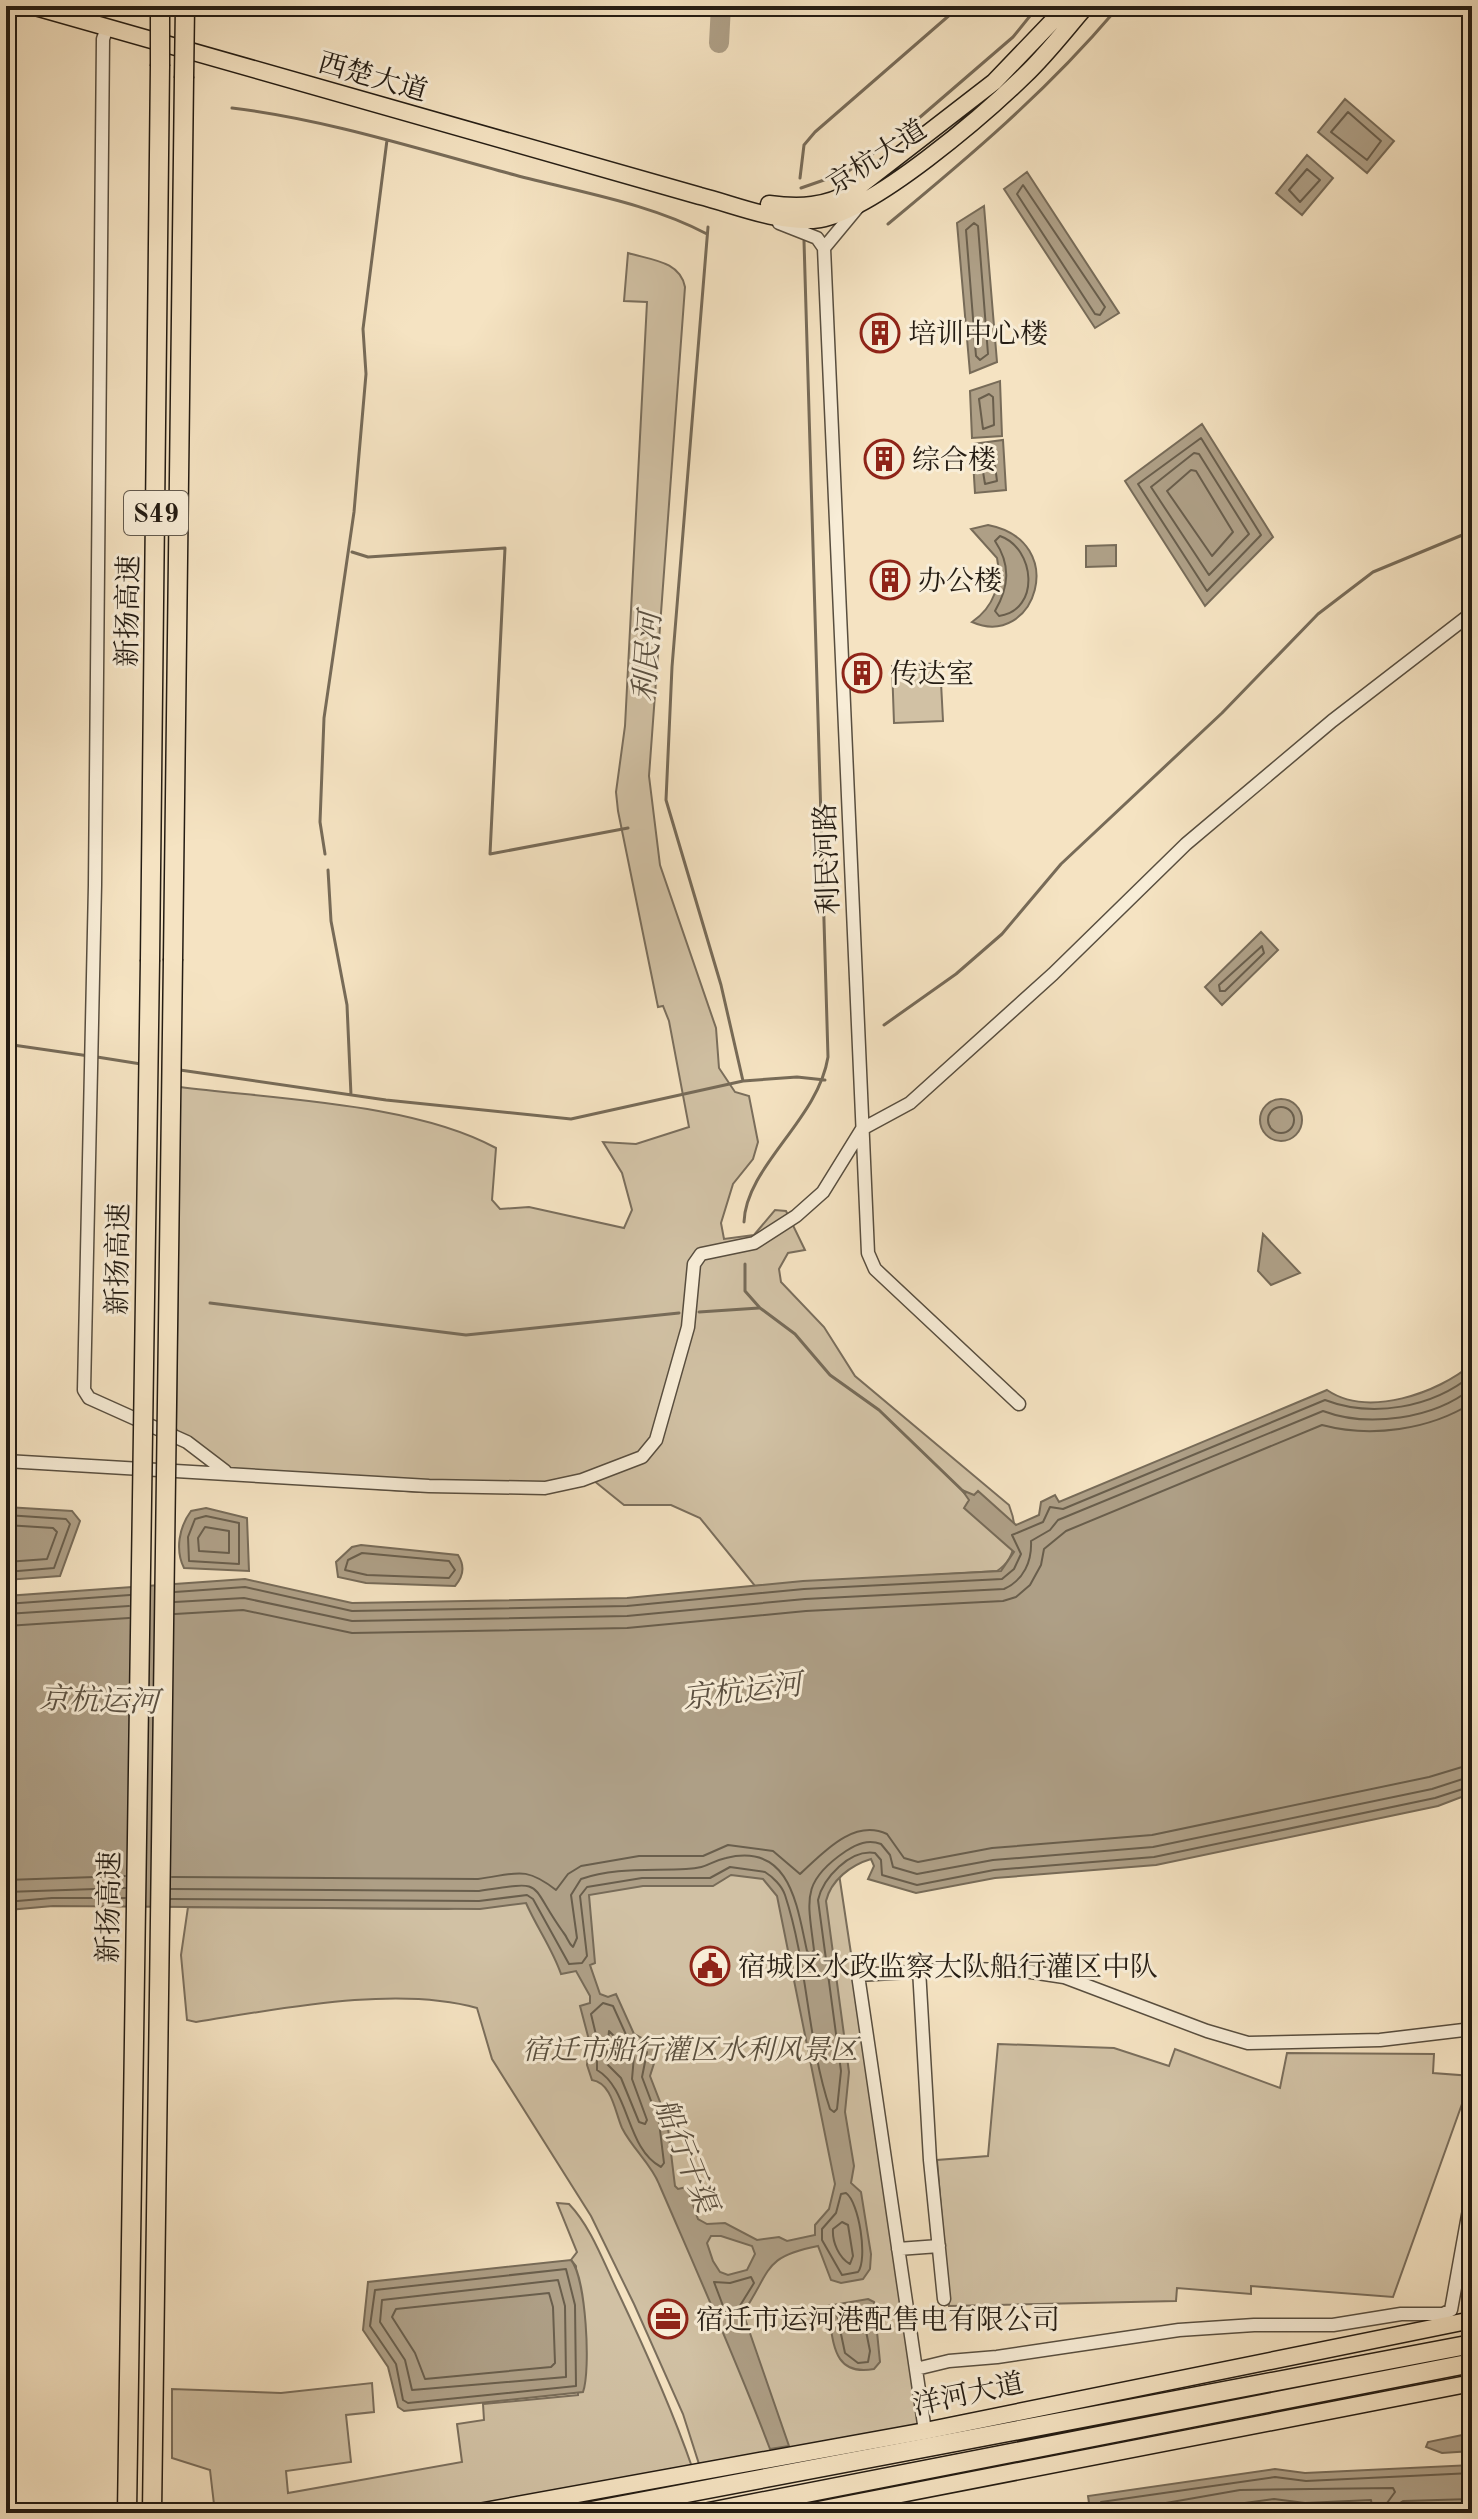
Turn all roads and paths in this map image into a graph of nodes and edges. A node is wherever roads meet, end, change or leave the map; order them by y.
1 (32, 6) edge
2 (160, 6) edge
3 (185, 6) edge
4 (1067, 6) edge
5 (1086, 6) edge
6 (107, 28) junction
7 (700, 196) junction
8 (862, 202) junction
9 (824, 248) junction
10 (1472, 613) edge
11 (862, 1129) junction
12 (1019, 1404) dead end
13 (6, 1461) edge
14 (225, 1471) junction
15 (919, 1969) junction
16 (1472, 2029) edge
17 (1472, 2193) edge
18 (939, 2246) junction
19 (898, 2249) junction
20 (944, 2299) dead end
21 (1472, 2320) edge
22 (1471, 2354) edge
23 (916, 2369) junction
24 (1472, 2383) edge
25 (925, 2431) junction
26 (852, 2508) edge
27 (127, 2513) edge
28 (152, 2513) edge
29 (473, 2513) edge
30 (581, 2513) edge
31 (704, 2513) edge
32 (803, 2513) edge

1 - 6 main road, 西楚大道
2 - 27 highway, 新扬高速 / S49, bridge
3 - 28 highway, 新扬高速 / S49, bridge
4 - 7 main road, 京杭大道
5 - 8 main road, 京杭大道
6 - 7 main road, 西楚大道
6 - 14 street
7 - 8 main road, 京杭大道
7 - 9 street
8 - 9 street
9 - 11 street, 利民河路
10 - 11 street
11 - 12 street, 利民河路
11 - 14 street
13 - 14 street
15 - 16 street
15 - 18 street
15 - 19 street
17 - 23 street
18 - 19 street
18 - 20 street
19 - 23 street
21 - 25 main road, 洋河大道
22 - 30 highway, 洋河大道
22 - 31 highway, 洋河大道
23 - 25 street
24 - 26 main road
25 - 29 main road, 洋河大道
26 - 32 main road

